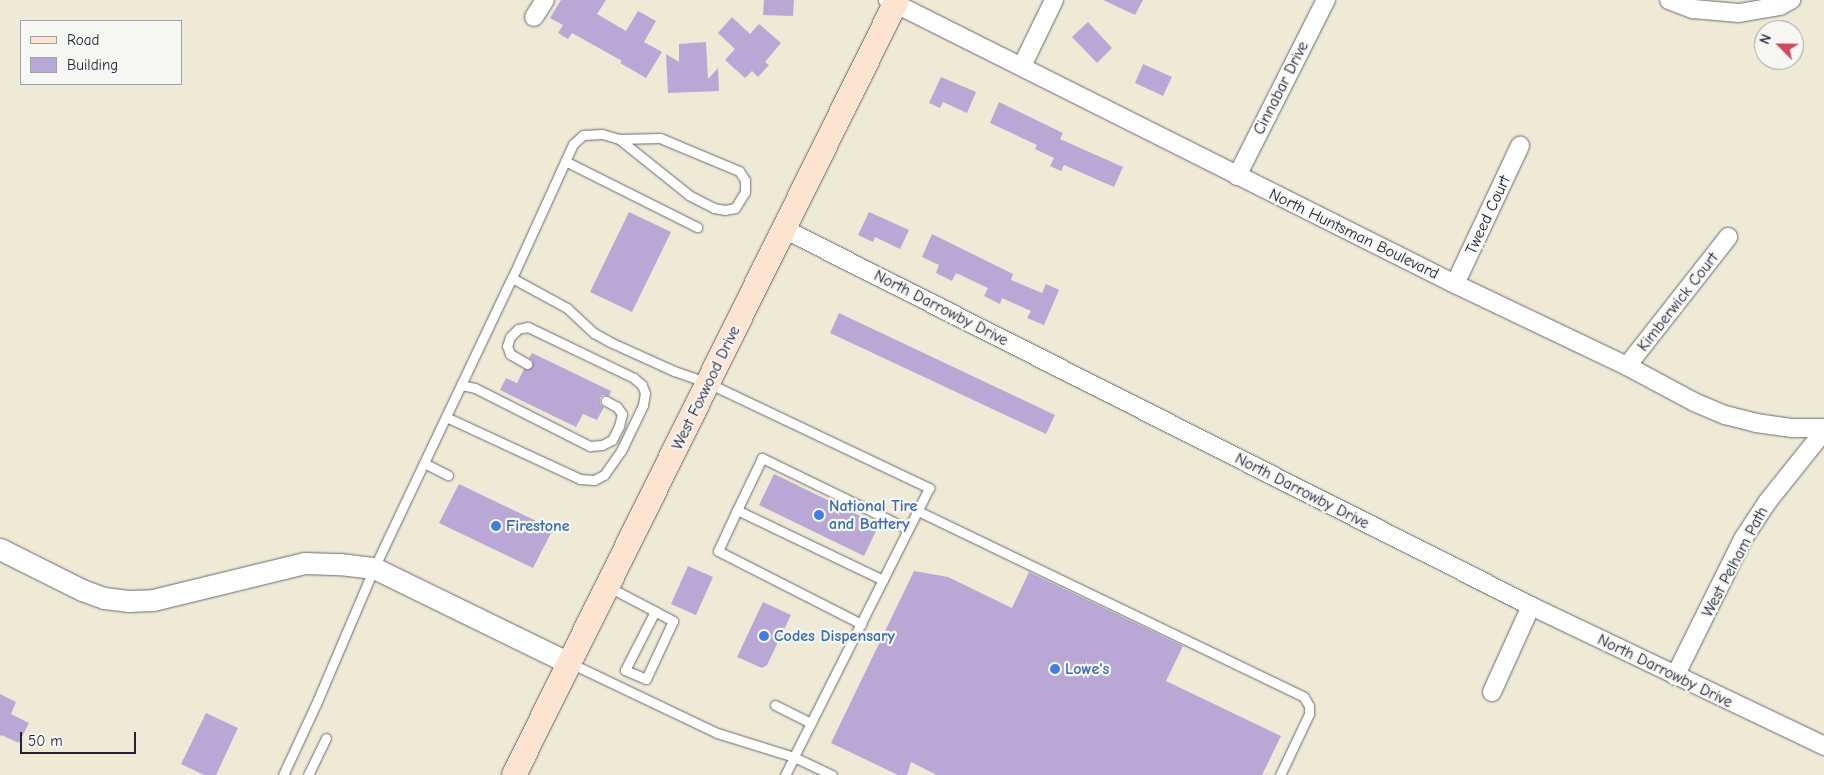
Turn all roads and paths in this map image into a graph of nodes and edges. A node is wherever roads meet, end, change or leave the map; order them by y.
1 (545, 0) edge
2 (1054, 0) edge
3 (1326, 0) edge
4 (1669, 0) edge
5 (1791, 0) edge
6 (893, 2) edge
7 (534, 17) dead end
8 (1022, 66) junction
9 (619, 139) junction
10 (1520, 146) dead end
11 (564, 162) junction
12 (1237, 176) junction
13 (697, 227) dead end
14 (784, 229) junction
15 (1728, 237) dead end
16 (512, 278) junction
17 (1455, 284) junction
18 (527, 364) dead end
19 (1627, 366) junction
20 (708, 383) junction
21 (461, 385) junction
22 (606, 401) dead end
23 (446, 418) junction
24 (1824, 429) edge
25 (424, 463) junction
26 (448, 474) dead end
27 (737, 510) junction
28 (918, 511) junction
29 (908, 529) junction
30 (0, 549) edge
31 (374, 568) junction
32 (883, 580) junction
33 (607, 586) junction
34 (1531, 606) junction
35 (655, 611) junction
36 (861, 624) junction
37 (569, 663) junction
38 (1675, 676) junction
39 (1492, 692) dead end
40 (775, 705) dead end
41 (811, 723) junction
42 (326, 738) dead end
43 (1824, 746) edge
44 (794, 757) junction
45 (283, 775) edge
46 (308, 775) edge
47 (514, 775) edge
48 (785, 775) edge
49 (832, 775) edge
50 (1280, 775) edge

1 - 7 street
2 - 8 street
3 - 12 street, Cinnabar Drive
4 - 5 street
6 - 8 street, North Huntsman Boulevard
6 - 14 main road, West Foxwood Drive
8 - 12 street, North Huntsman Boulevard
9 - 9 lane
9 - 11 lane
10 - 17 street, Tweed Court
11 - 13 lane
11 - 16 lane
12 - 17 street, North Huntsman Boulevard
14 - 20 main road, West Foxwood Drive
14 - 34 street, North Darrowby Drive
15 - 19 street, Kimberwick Court
16 - 20 lane
16 - 21 lane
17 - 19 street, North Huntsman Boulevard
18 - 23 lane
19 - 24 street, North Huntsman Boulevard
20 - 28 lane
20 - 33 main road, West Foxwood Drive
21 - 22 lane
21 - 23 lane
23 - 25 lane
24 - 38 street, West Pelham Path
25 - 26 lane
25 - 31 lane
27 - 29 lane
27 - 32 lane
27 - 36 lane
28 - 29 lane
28 - 50 lane
29 - 32 lane
30 - 31 street
31 - 37 street
31 - 45 lane
32 - 36 lane
33 - 35 lane
33 - 37 main road, West Foxwood Drive
34 - 38 street, North Darrowby Drive
34 - 39 street
35 - 35 lane
36 - 41 lane
37 - 44 lane
37 - 47 main road, West Foxwood Drive
38 - 43 street, North Darrowby Drive
40 - 41 lane
41 - 44 lane
42 - 46 lane
44 - 48 lane
44 - 49 lane

